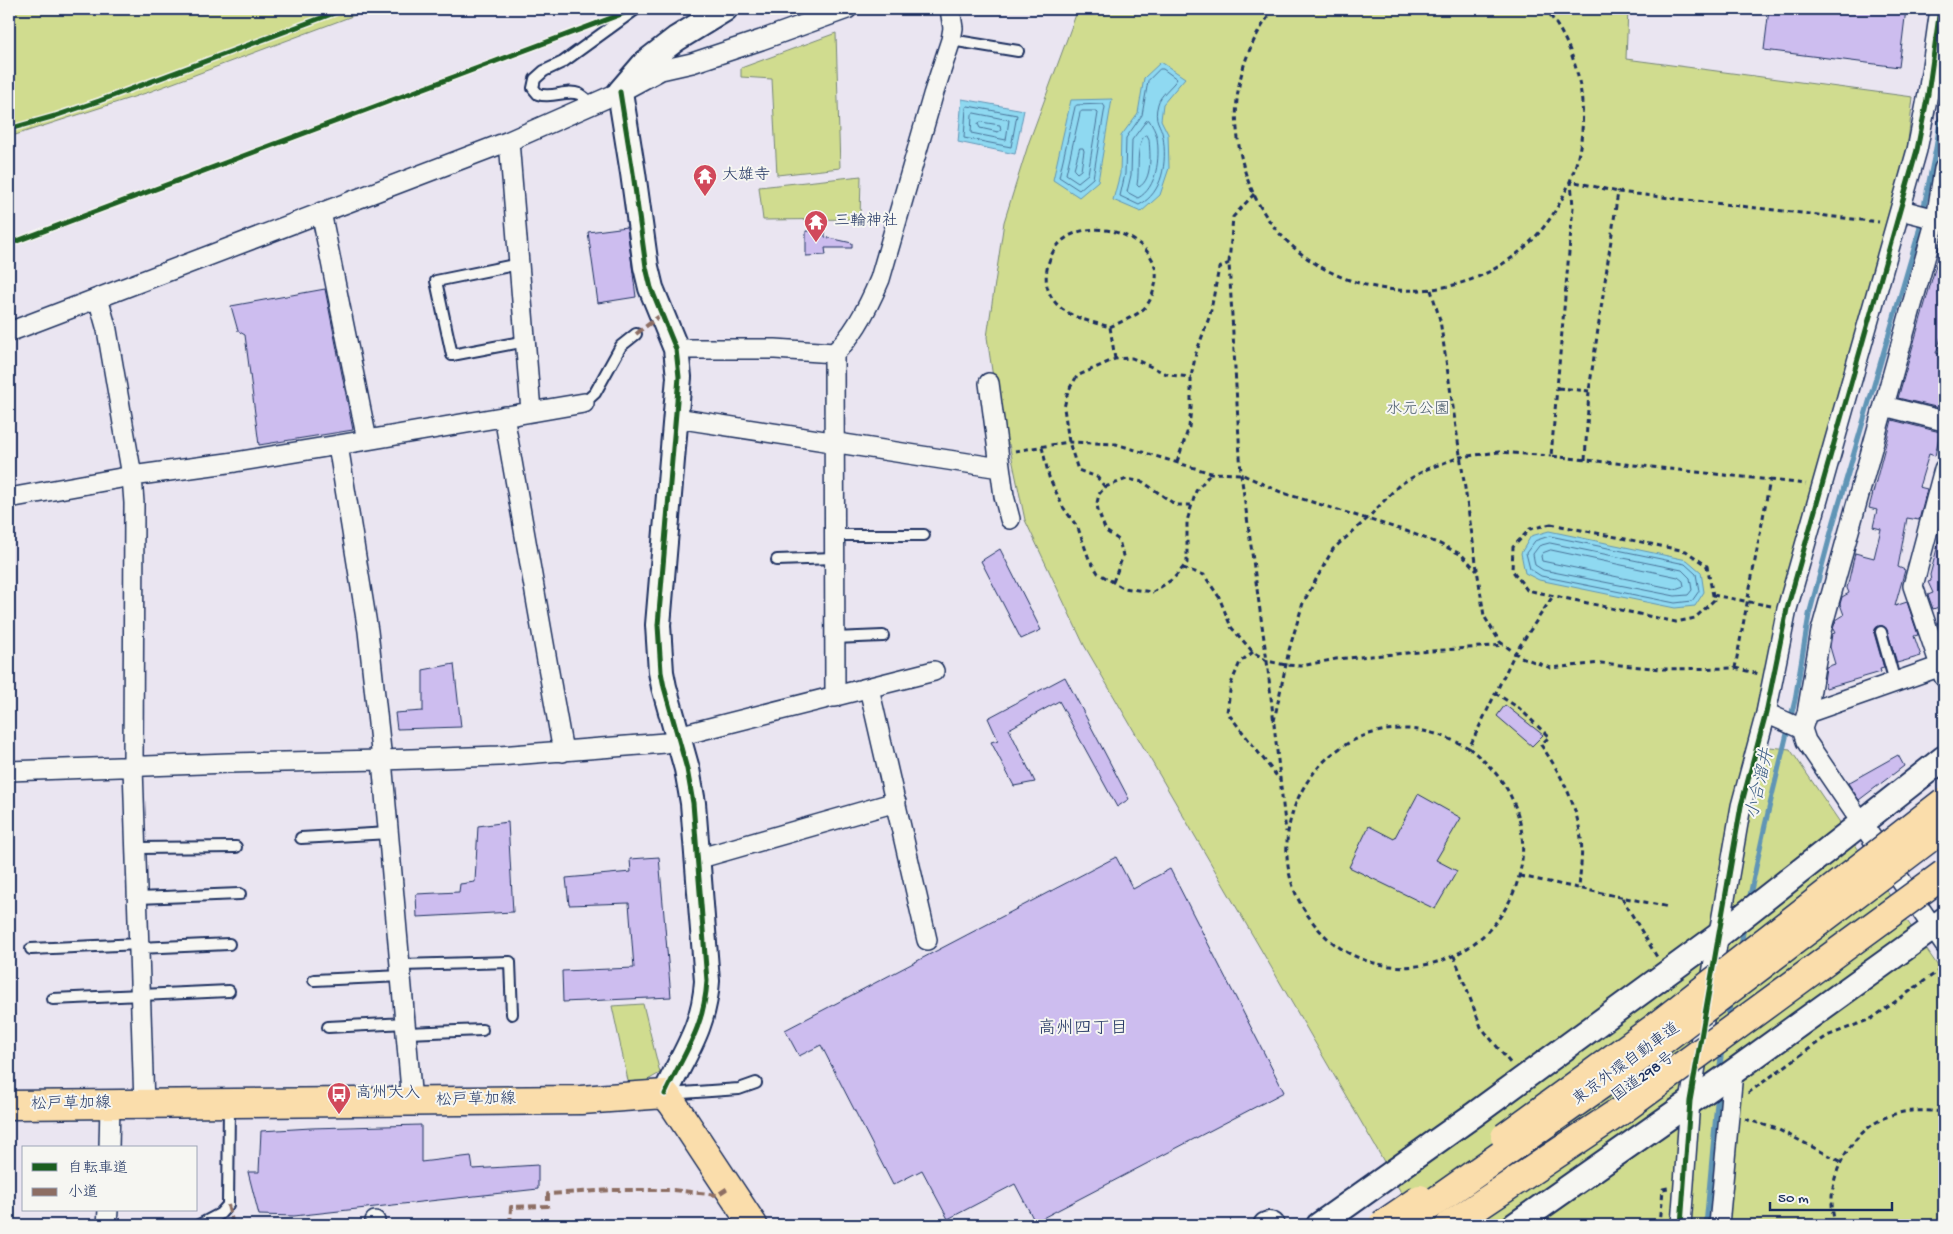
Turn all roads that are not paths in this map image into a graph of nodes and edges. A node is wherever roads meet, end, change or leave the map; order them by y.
1 (636, 9) edge
2 (726, 9) edge
3 (847, 9) edge
4 (950, 9) edge
5 (1940, 9) edge
6 (951, 40) junction
7 (1018, 51) dead end
8 (620, 92) junction
9 (592, 104) junction
10 (509, 141) junction
11 (1944, 170) edge
12 (321, 212) junction
13 (1899, 217) junction
14 (1940, 220) edge
15 (519, 264) junction
16 (98, 298) junction
17 (9, 332) edge
18 (636, 334) dead end
19 (526, 341) junction
20 (676, 349) junction
21 (834, 353) junction
22 (989, 383) dead end
23 (584, 403) joint
24 (1884, 406) junction
25 (530, 411) junction
26 (504, 416) junction
27 (676, 418) junction
28 (1944, 421) edge
29 (367, 440) junction
30 (834, 443) junction
31 (338, 445) junction
32 (999, 460) junction
33 (1944, 469) edge
34 (132, 476) junction
35 (9, 498) edge
36 (1010, 519) dead end
37 (834, 535) junction
38 (924, 535) dead end
39 (834, 558) junction
40 (777, 560) dead end
41 (1881, 632) dead end
42 (883, 636) dead end
43 (834, 638) junction
44 (1943, 669) edge
45 (934, 671) dead end
46 (1895, 682) junction
47 (869, 688) junction
48 (835, 697) junction
49 (1766, 713) junction
50 (1804, 721) junction
51 (679, 738) junction
52 (563, 752) junction
53 (1944, 758) edge
54 (382, 760) junction
55 (133, 767) junction
56 (9, 771) edge
57 (896, 802) junction
58 (1944, 802) edge
59 (1862, 822) junction
60 (1944, 827) edge
61 (389, 833) junction
62 (301, 838) dead end
63 (236, 846) dead end
64 (1944, 846) edge
65 (137, 848) junction
66 (697, 859) junction
67 (1944, 874) edge
68 (240, 894) dead end
69 (138, 898) junction
70 (1727, 928) junction
71 (1941, 930) edge
72 (927, 940) dead end
73 (229, 944) dead end
74 (139, 946) junction
75 (31, 949) dead end
76 (402, 970) junction
77 (314, 980) dead end
78 (229, 991) dead end
79 (140, 994) junction
80 (53, 999) dead end
81 (512, 1014) dead end
82 (328, 1027) dead end
83 (406, 1028) junction
84 (482, 1030) dead end
85 (1731, 1074) junction
86 (756, 1083) dead end
87 (665, 1094) junction
88 (1699, 1095) junction
89 (412, 1102) junction
90 (110, 1104) junction
91 (144, 1104) junction
92 (229, 1104) junction
93 (9, 1106) edge
94 (110, 1146) edge
95 (108, 1212) edge
96 (107, 1225) edge
97 (199, 1225) edge
98 (753, 1225) edge
99 (1266, 1225) edge
100 (1272, 1225) edge
101 (1319, 1225) edge
102 (1382, 1225) edge
103 (1402, 1225) edge
104 (1419, 1225) edge
105 (1450, 1225) edge
106 (1515, 1225) edge
107 (1681, 1225) edge
108 (1719, 1225) edge

1 - 9 lane
2 - 8 street
3 - 8 street
4 - 6 street
5 - 13 street
6 - 7 lane
6 - 21 street
8 - 9 street
8 - 20 street
9 - 10 street
10 - 12 street
10 - 15 street
11 - 14 street
12 - 16 street
12 - 29 street
13 - 14 street
13 - 49 street
14 - 24 street
15 - 19 street
15 - 19 lane
16 - 17 street
16 - 34 street
18 - 23 lane
19 - 25 street
20 - 21 street
20 - 27 street
21 - 30 street
22 - 32 street
23 - 25 street
24 - 28 street
24 - 50 street
25 - 26 street
26 - 29 street
26 - 52 street
27 - 30 street
27 - 51 street
29 - 31 street
30 - 32 street
30 - 37 street
31 - 34 street
31 - 54 street
32 - 36 street
33 - 44 street
34 - 35 street
34 - 55 street
37 - 38 lane
37 - 39 street
39 - 40 lane
39 - 43 street
41 - 46 lane
42 - 43 lane
43 - 48 street
44 - 46 street
45 - 47 street
46 - 50 street
47 - 48 street
47 - 57 street
48 - 51 street
49 - 50 street
49 - 70 street
50 - 59 street
51 - 52 street
51 - 66 street
52 - 54 street
53 - 59 street
54 - 55 street
54 - 61 street
55 - 56 street
55 - 65 street
57 - 66 street
57 - 72 street
58 - 102 main road, bridge
59 - 70 street
59 - 71 street
60 - 103 main road, 東京外環自動車道, bridge
61 - 62 lane
61 - 76 street
63 - 65 lane
64 - 104 main road, 東京外環自動車道
65 - 69 street
66 - 87 street
67 - 105 main road, 国道298号, bridge
68 - 69 lane
69 - 74 street
70 - 88 street
70 - 101 street
71 - 85 street
73 - 74 lane
74 - 75 lane
74 - 79 street
76 - 77 lane
76 - 81 lane
76 - 83 street
78 - 79 lane
79 - 80 lane
79 - 91 street
82 - 83 lane
83 - 84 lane
83 - 89 street
85 - 88 street
85 - 108 street
86 - 87 lane
87 - 89 main road, 松戸草加線
87 - 98 main road
88 - 106 street
88 - 107 street
89 - 92 main road, 松戸草加線
90 - 91 main road, 松戸草加線
90 - 93 main road, 松戸草加線
90 - 94 street
91 - 92 main road, 松戸草加線
92 - 97 lane
95 - 96 street
99 - 100 street

